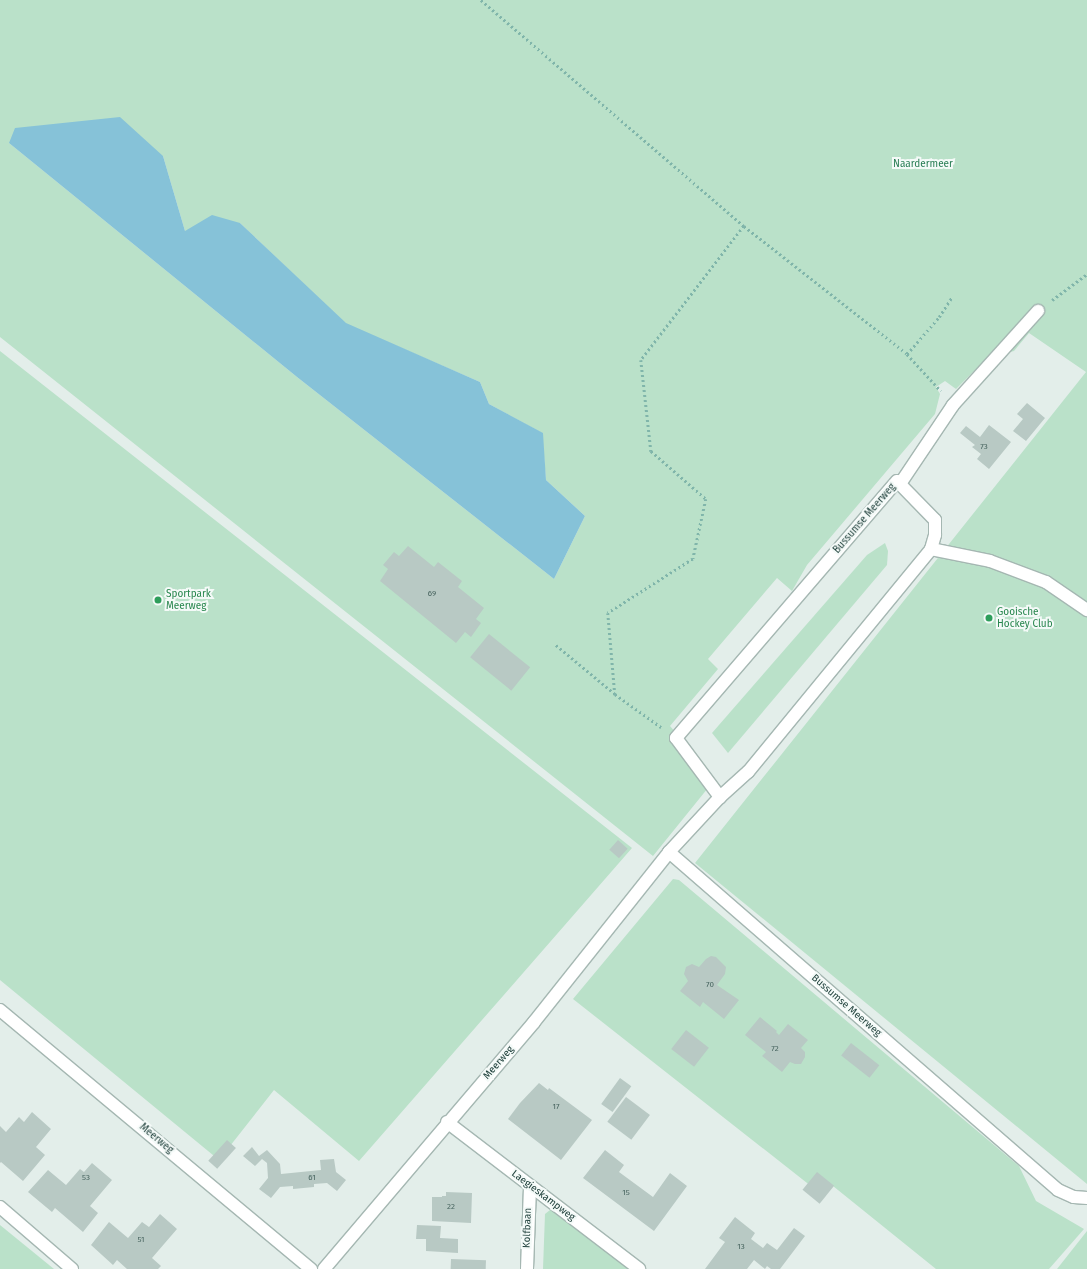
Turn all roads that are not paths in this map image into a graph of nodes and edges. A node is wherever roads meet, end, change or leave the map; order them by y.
1 (1038, 312) road end
2 (900, 484) junction
3 (931, 549) junction
4 (1087, 610) edge
5 (720, 797) junction
6 (669, 852) junction
7 (0, 1010) edge
8 (447, 1122) junction
9 (530, 1187) junction
10 (1087, 1198) edge
11 (0, 1207) edge
12 (72, 1269) edge
13 (311, 1269) edge
14 (324, 1269) edge
15 (527, 1269) edge
16 (639, 1269) edge

1 - 2 street
2 - 3 street, Bussumse Meerweg
2 - 5 street, Bussumse Meerweg
3 - 4 street
3 - 5 street, Bussumse Meerweg
5 - 6 street, Bussumse Meerweg
6 - 8 street, Meerweg
6 - 10 street, Bussumse Meerweg
7 - 13 street, Meerweg
8 - 9 street, Laegieskampweg
8 - 14 street, Meerweg
9 - 15 street, Kolfbaan
9 - 16 street, Laegieskampweg
11 - 12 street

